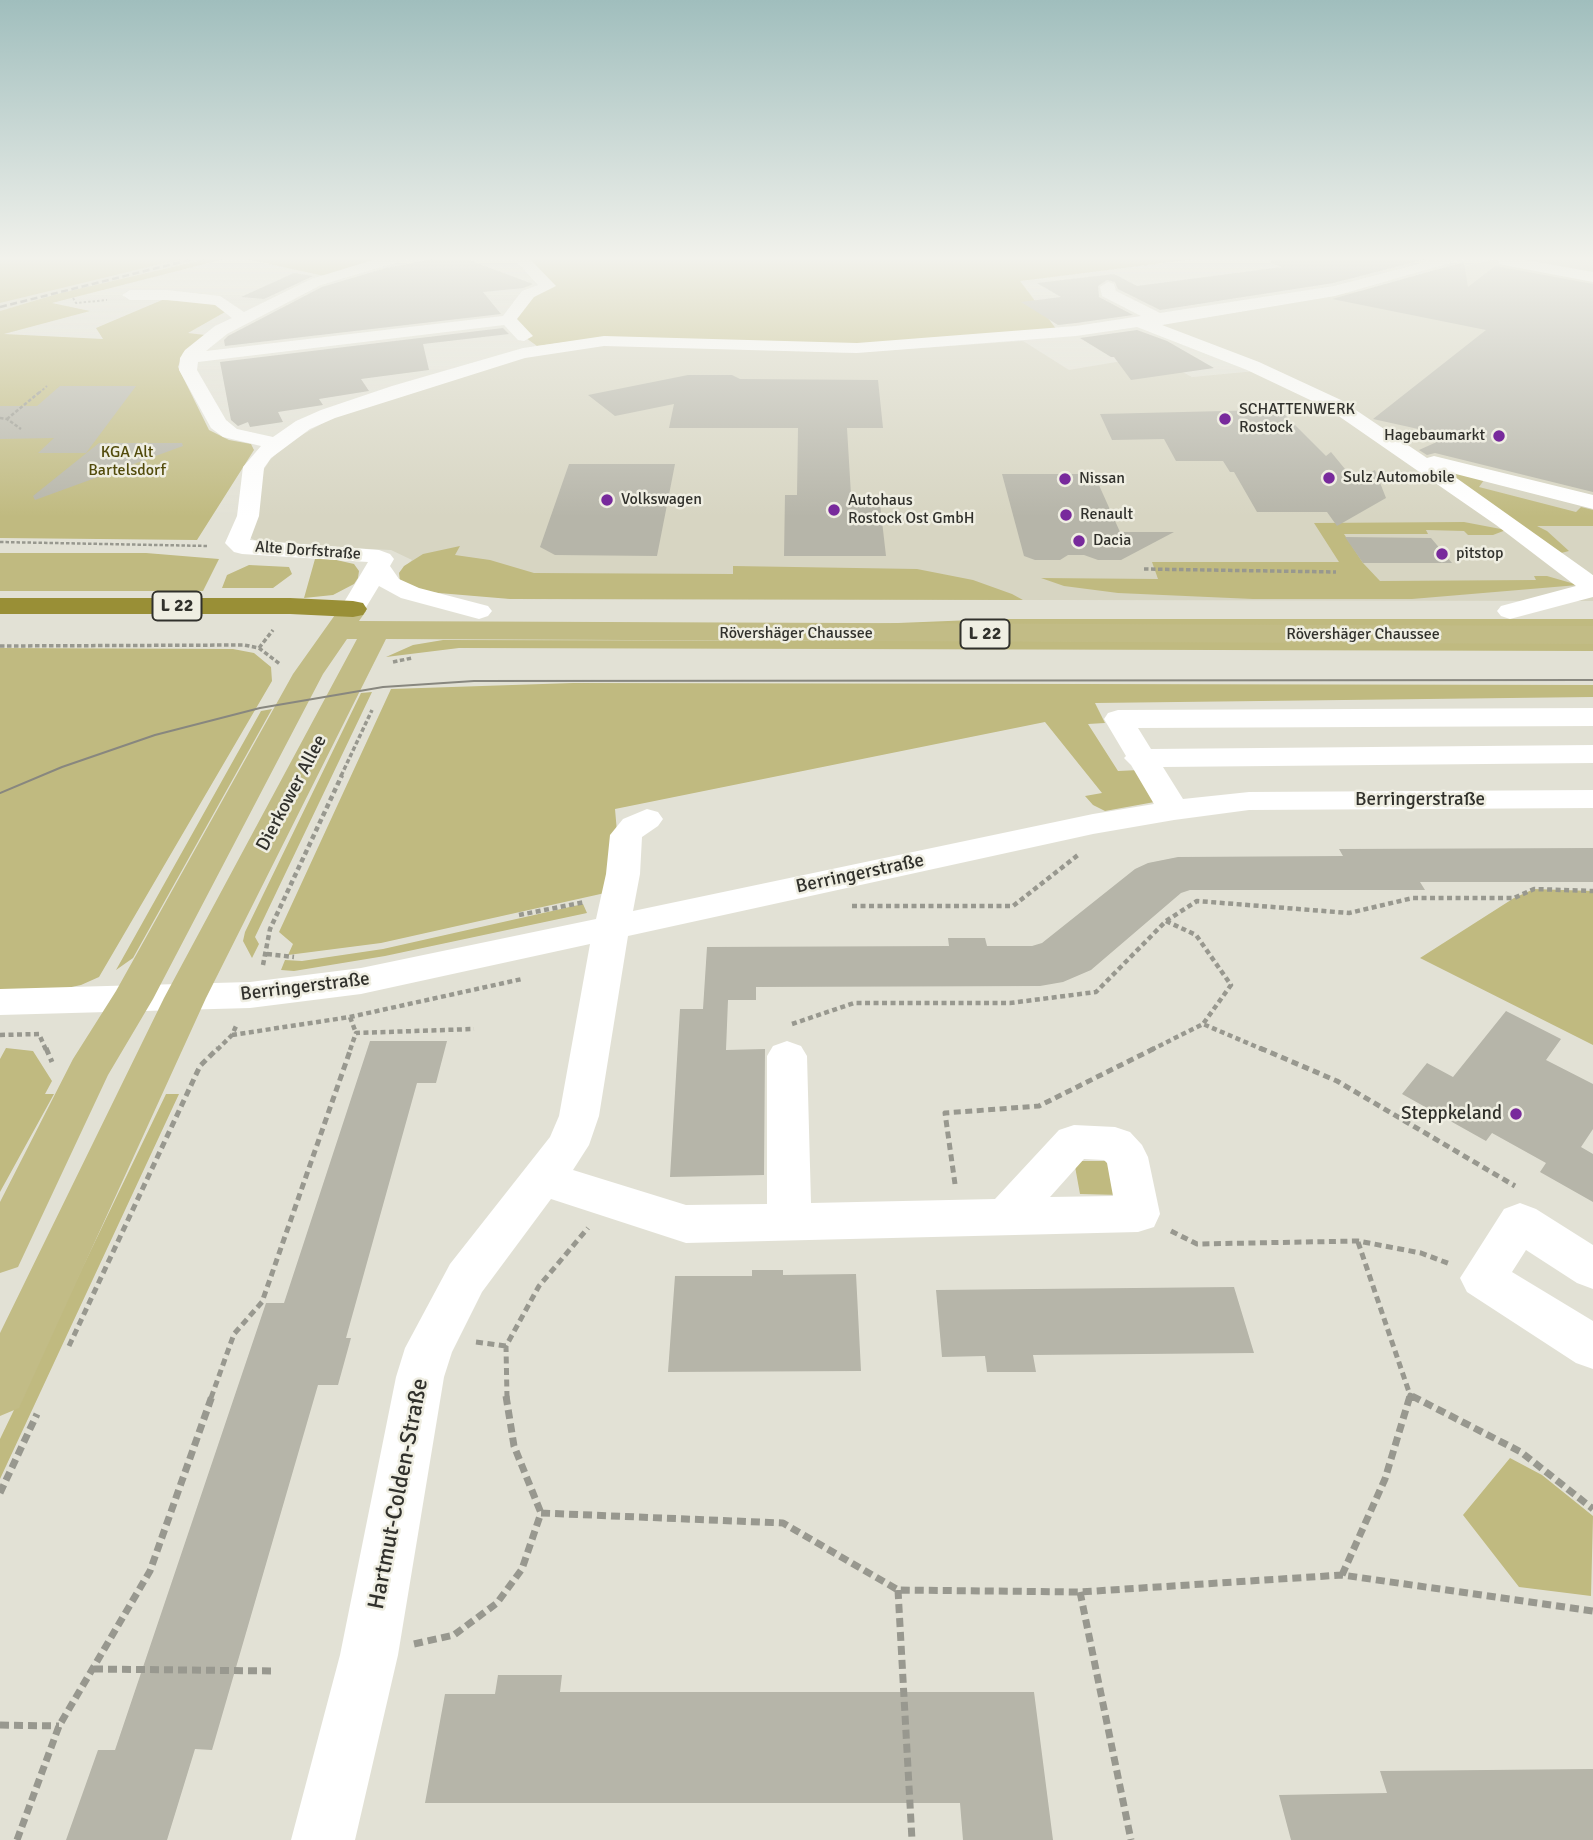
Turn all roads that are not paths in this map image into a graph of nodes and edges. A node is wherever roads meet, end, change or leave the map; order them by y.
1 (200, 345) edge
2 (299, 345) edge
3 (536, 345) edge
4 (580, 345) edge
5 (771, 345) edge
6 (908, 345) edge
7 (1192, 345) edge
8 (541, 349) junction
9 (189, 358) junction
10 (276, 444) junction
11 (1410, 456) junction
12 (1593, 502) edge
13 (378, 567) junction
14 (1593, 588) edge
15 (0, 606) edge
16 (479, 611) junction
17 (1510, 611) junction
18 (1593, 611) edge
19 (345, 620) junction
20 (0, 627) edge
21 (376, 631) junction
22 (1593, 635) edge
23 (1593, 718) edge
24 (1593, 754) edge
25 (1139, 758) junction
26 (1593, 799) edge
27 (1174, 810) junction
28 (648, 819) dead end
29 (611, 928) junction
30 (185, 998) junction
31 (132, 999) junction
32 (0, 1002) edge
33 (789, 1040) road end
34 (544, 1179) junction
35 (1007, 1216) junction
36 (789, 1222) junction
37 (0, 1252) edge
38 (1593, 1269) edge
39 (1593, 1347) edge
40 (21, 1397) edge
41 (323, 1840) edge

1 - 9 street
2 - 9 street
3 - 8 street
4 - 8 street, Alte Dorfstraße
5 - 6 street, Alte Dorfstraße
7 - 11 street
8 - 10 street, Alte Dorfstraße
9 - 10 street
10 - 13 street, Alte Dorfstraße
11 - 12 street
11 - 14 street
13 - 16 street, Rövershäger Chaussee
13 - 19 street, Alte Dorfstraße
14 - 17 street
15 - 19 highway, Rövershäger Chaussee / L 22
16 - 17 main road, Rövershäger Chaussee / L 22
16 - 19 main road, Rövershäger Chaussee / L 22
17 - 18 main road, Rövershäger Chaussee / L 22
19 - 20 highway, Rövershäger Chaussee / L 22
19 - 21 main road, Rövershäger Chaussee / L 22
19 - 31 main road
21 - 22 main road, Rövershäger Chaussee / L 22
21 - 30 main road, Dierkower Allee
23 - 25 street
24 - 25 street
25 - 27 street
26 - 27 street, Berringerstraße
27 - 29 street, Berringerstraße
28 - 29 street, Hartmut-Colden-Straße
29 - 30 street, Berringerstraße
29 - 34 street, Hartmut-Colden-Straße
30 - 31 street, Berringerstraße
30 - 40 main road, Dierkower Allee
31 - 32 street
31 - 37 main road
33 - 36 street
34 - 36 street
34 - 41 street, Hartmut-Colden-Straße
35 - 35 street
35 - 36 street
38 - 39 street

